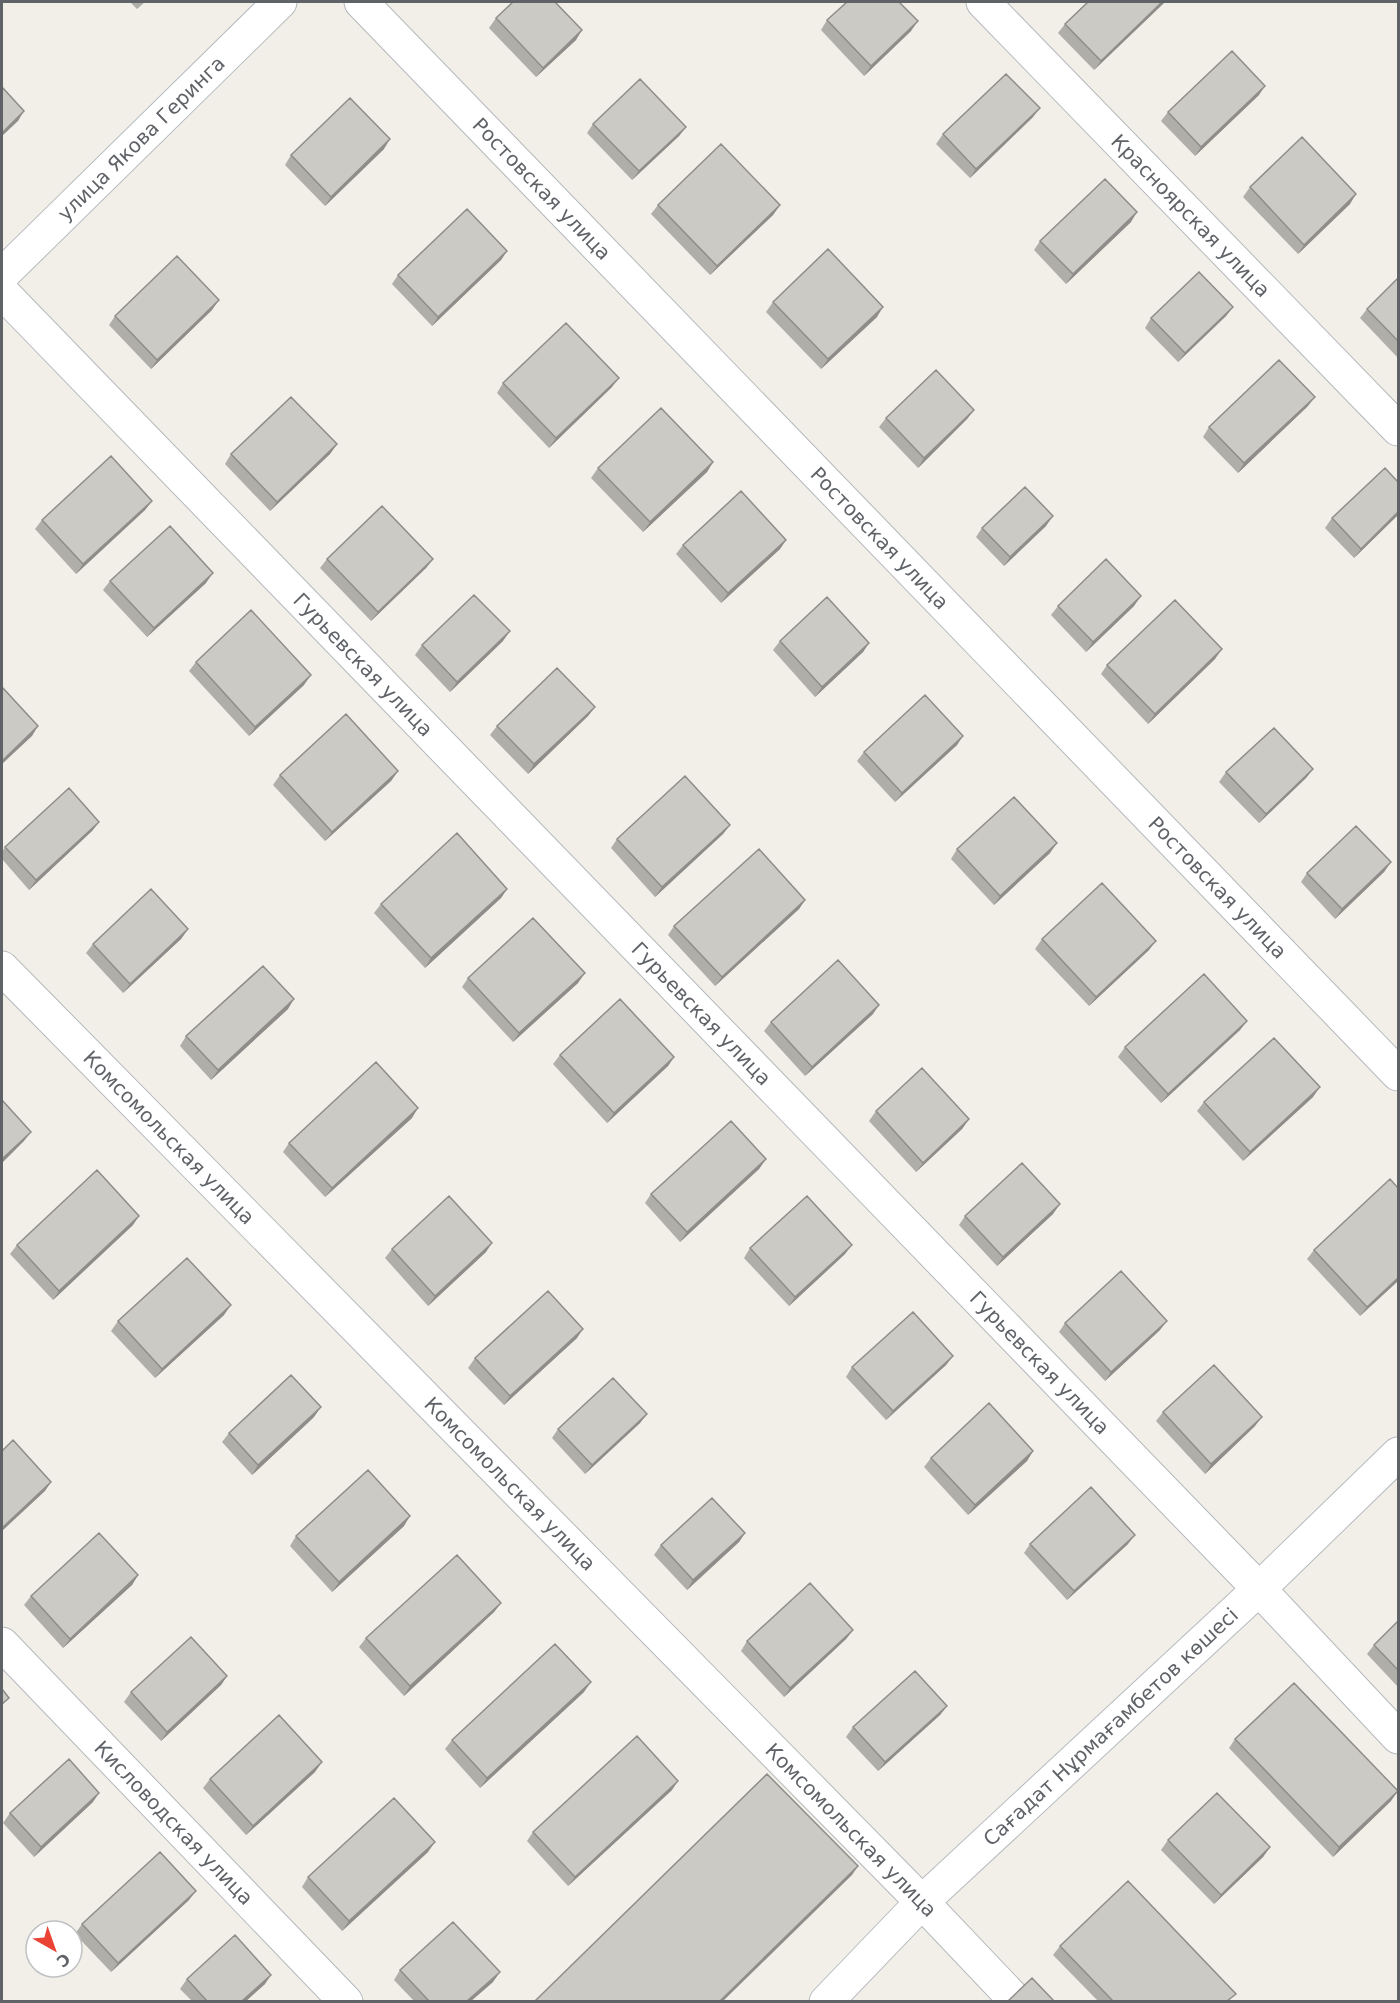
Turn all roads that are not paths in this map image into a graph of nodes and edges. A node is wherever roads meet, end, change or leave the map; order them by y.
1 (280, 2) edge
2 (361, 2) edge
3 (983, 2) edge
4 (2, 275) edge
5 (2, 292) edge
6 (1398, 429) edge
7 (2, 968) edge
8 (1398, 1074) edge
9 (1398, 1454) edge
10 (1259, 1589) junction
11 (2, 1644) edge
12 (1398, 1737) edge
13 (922, 1902) junction
14 (346, 2001) edge
15 (826, 2001) edge
16 (1017, 2001) edge

1 - 4 street, улица Якова Геринга
2 - 8 street, Ростовская улица
3 - 6 street, Красноярская улица
5 - 10 street, Гурьевская улица
7 - 13 street, Комсомольская улица
9 - 10 street, Сағадат Нұрмағамбетов көшесі
10 - 12 street, Гурьевская улица
10 - 13 street, Сағадат Нұрмағамбетов көшесі
11 - 14 street, Кисловодская улица
13 - 15 street, Сағадат Нұрмағамбетов көшесі
13 - 16 street, Комсомольская улица

